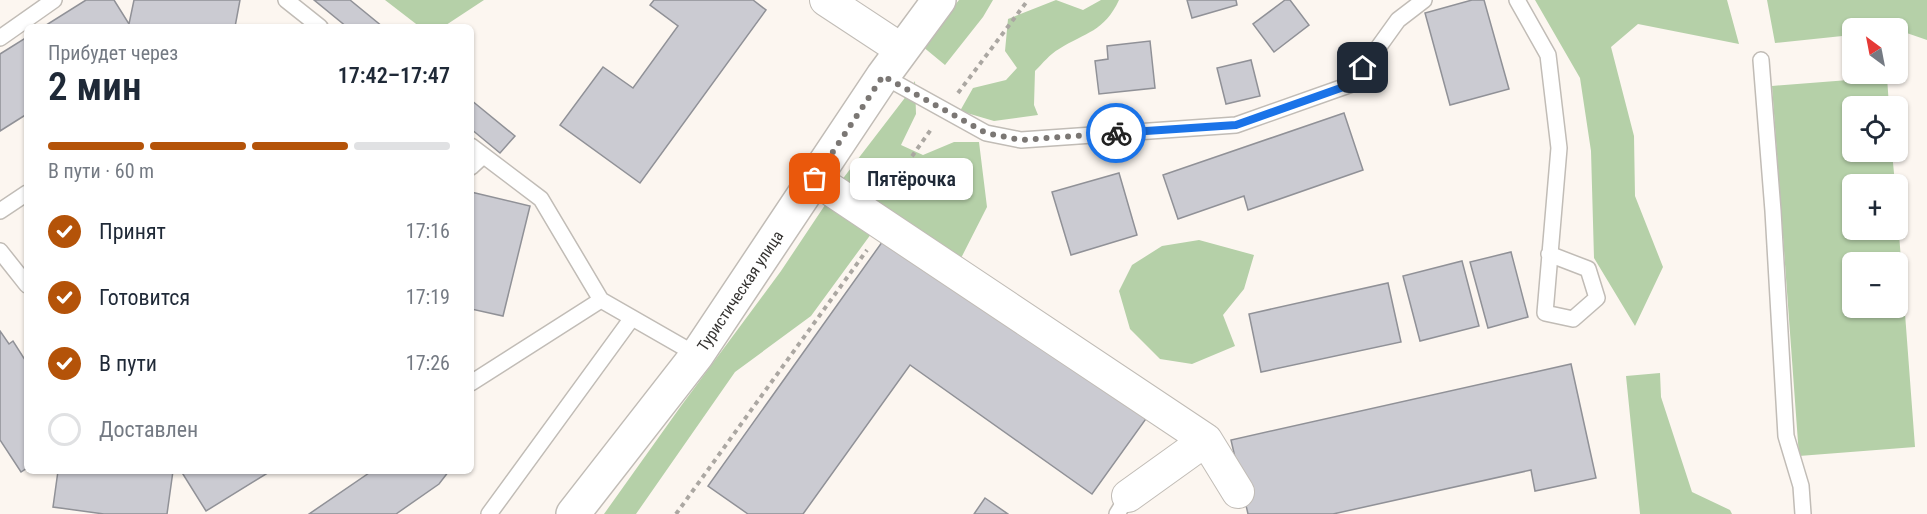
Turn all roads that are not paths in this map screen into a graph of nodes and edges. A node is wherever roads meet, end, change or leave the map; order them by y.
1 (54, 0) edge
2 (286, 0) edge
3 (826, 0) edge
4 (939, 0) edge
5 (1424, 0) edge
6 (1517, 0) edge
7 (316, 24) edge
8 (0, 38) edge
9 (902, 50) junction
10 (1761, 60) dead end
11 (883, 76) junction
12 (477, 151) edge
13 (815, 179) junction
14 (24, 195) edge
15 (0, 211) edge
16 (0, 251) edge
17 (1549, 254) junction
18 (24, 281) edge
19 (601, 300) junction
20 (632, 318) junction
21 (698, 355) junction
22 (474, 381) edge
23 (1206, 440) junction
24 (1238, 492) dead end
25 (1122, 505) edge
26 (489, 514) edge
27 (573, 514) edge
28 (1803, 514) edge

1 - 8 lane
2 - 7 lane
3 - 9 street
4 - 9 street, Туристическая улица
5 - 11 lane
6 - 17 lane
9 - 11 street, Туристическая улица
10 - 28 lane
11 - 13 street, Туристическая улица
12 - 19 lane
13 - 21 street, Туристическая улица
13 - 23 street
14 - 15 lane
16 - 18 lane
17 - 17 lane
19 - 20 lane
19 - 22 lane
20 - 21 lane
20 - 26 lane
21 - 27 street, Туристическая улица
23 - 24 street
23 - 25 street

